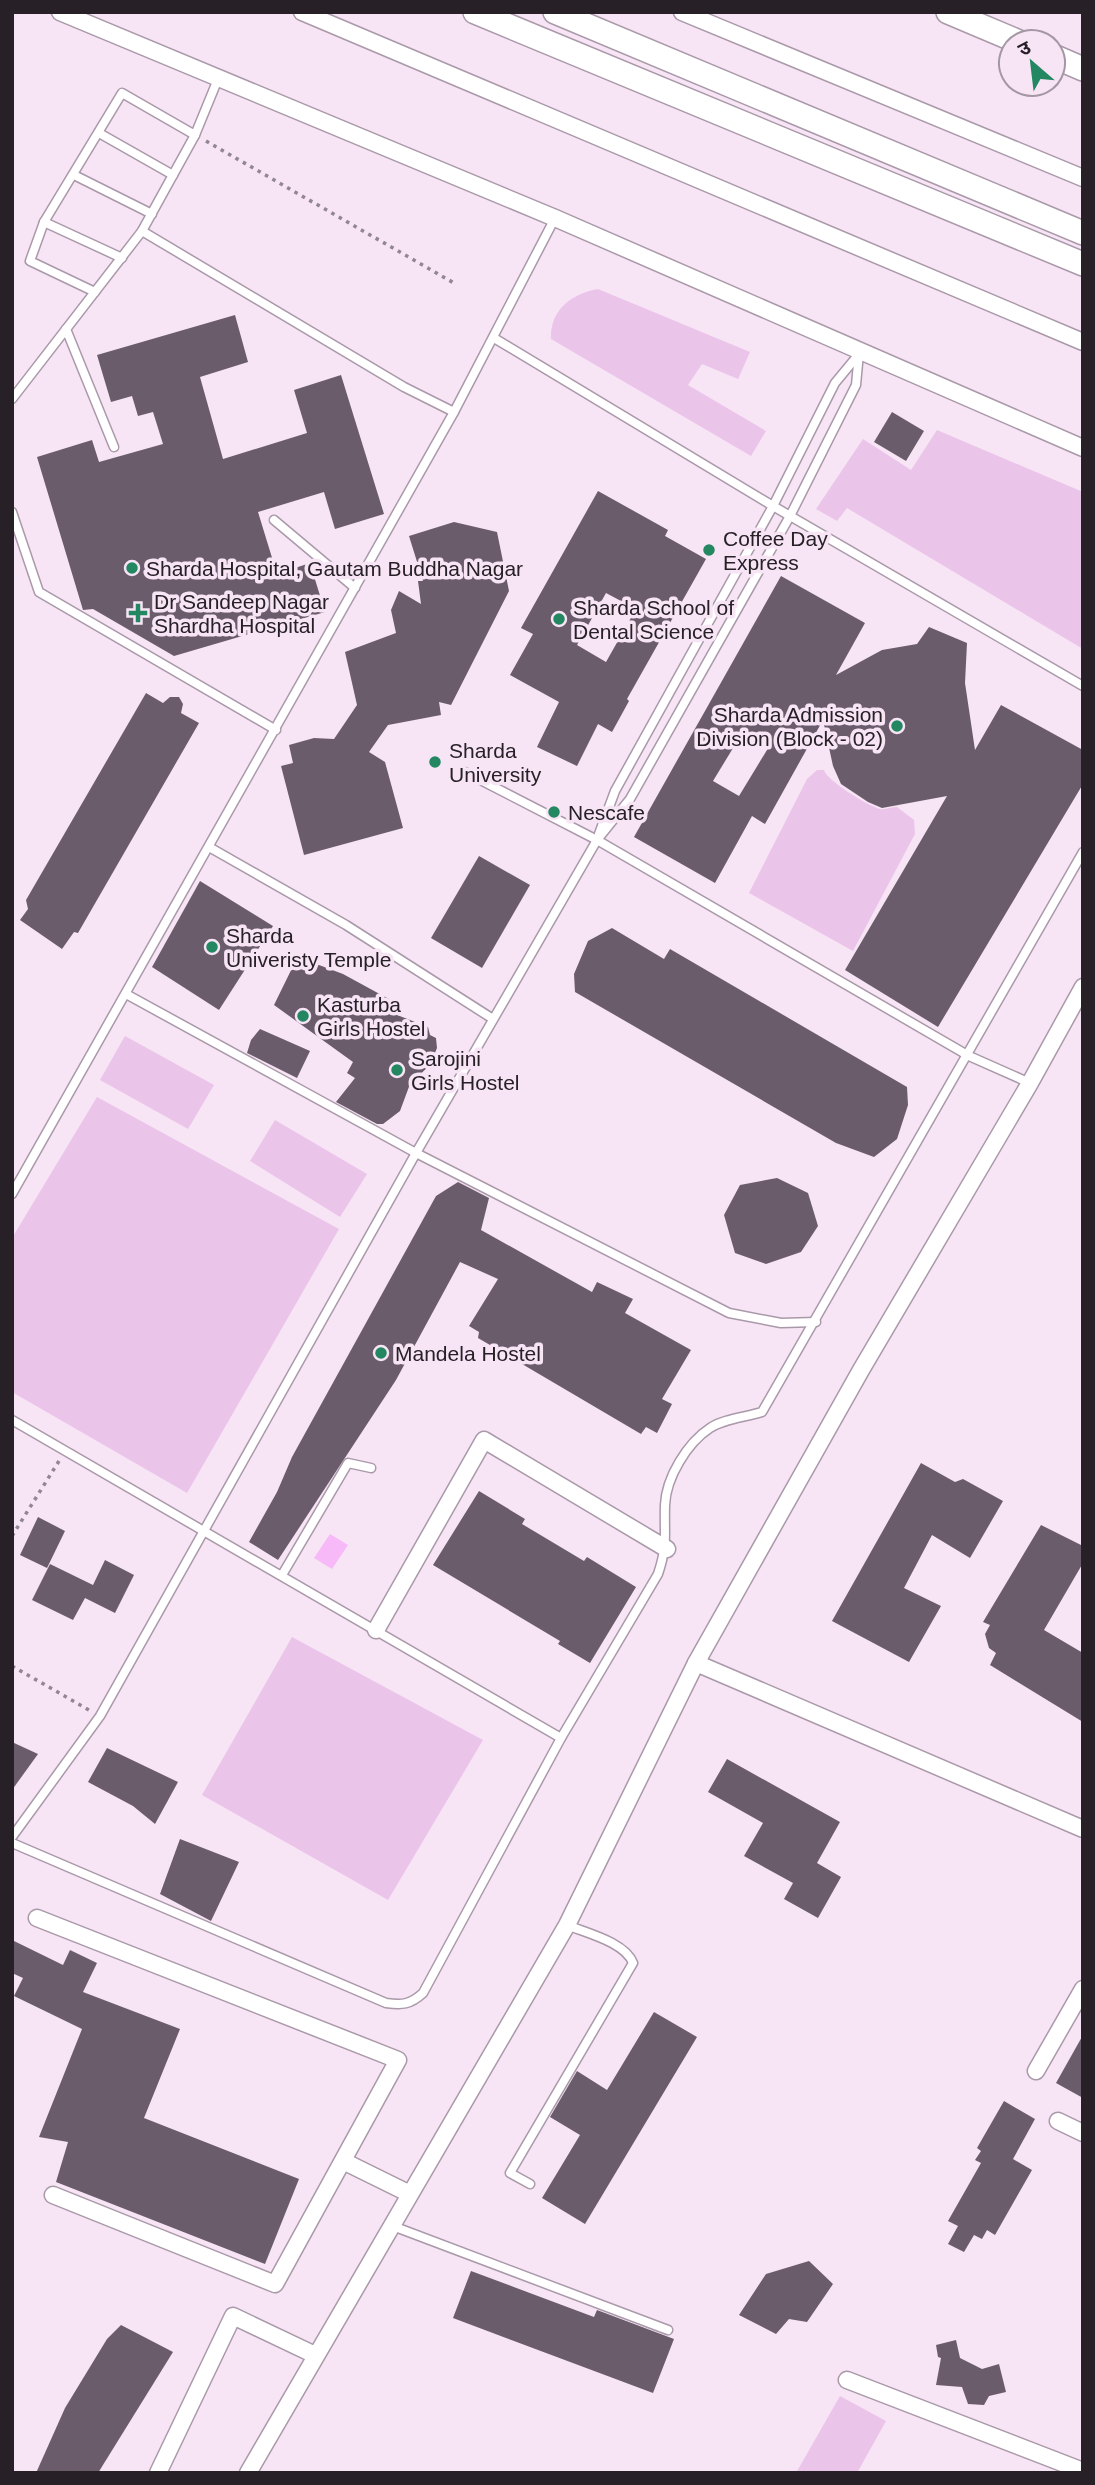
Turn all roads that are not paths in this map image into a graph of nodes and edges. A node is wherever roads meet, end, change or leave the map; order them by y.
1 (60, 12) edge
2 (302, 12) edge
3 (475, 12) edge
4 (555, 12) edge
5 (681, 12) edge
6 (948, 12) edge
7 (997, 33) edge
8 (218, 79) junction
9 (99, 133) junction
10 (195, 135) junction
11 (74, 175) junction
12 (173, 175) junction
13 (1083, 178) edge
14 (152, 214) junction
15 (555, 218) junction
16 (44, 222) junction
17 (142, 231) junction
18 (1083, 233) edge
19 (122, 258) junction
20 (1083, 264) edge
21 (95, 292) junction
22 (66, 329) junction
23 (494, 338) junction
24 (1083, 342) edge
25 (859, 353) junction
26 (12, 398) edge
27 (454, 412) junction
28 (114, 447) dead end
29 (1083, 448) edge
30 (773, 506) junction
31 (12, 513) edge
32 (790, 516) junction
33 (274, 520) dead end
34 (355, 589) junction
35 (1083, 686) edge
36 (276, 730) junction
37 (465, 772) dead end
38 (597, 840) junction
39 (209, 847) junction
40 (1083, 852) edge
41 (1083, 987) edge
42 (126, 994) junction
43 (493, 1019) junction
44 (969, 1056) junction
45 (1030, 1083) junction
46 (416, 1153) junction
47 (12, 1194) edge
48 (816, 1322) junction
49 (12, 1420) edge
50 (371, 1468) dead end
51 (204, 1529) junction
52 (667, 1549) junction
53 (282, 1575) junction
54 (376, 1630) junction
55 (696, 1663) junction
56 (561, 1738) junction
57 (1083, 1829) edge
58 (12, 1837) edge
59 (12, 1843) edge
60 (37, 1918) dead end
61 (567, 1924) junction
62 (1083, 1989) edge
63 (1036, 2071) dead end
64 (1058, 2121) dead end
65 (1083, 2133) edge
66 (343, 2161) junction
67 (530, 2184) dead end
68 (408, 2193) junction
69 (53, 2195) dead end
70 (390, 2225) junction
71 (668, 2330) dead end
72 (315, 2355) junction
73 (847, 2380) dead end
74 (1083, 2470) edge
75 (159, 2473) edge
76 (247, 2473) edge

1 - 8 street
2 - 24 street
3 - 20 street
4 - 18 street
5 - 13 street
6 - 7 street
8 - 10 lane
8 - 15 street
9 - 10 lane
9 - 11 lane
9 - 12 lane
10 - 12 lane
11 - 14 lane
11 - 16 lane
12 - 14 lane
14 - 17 lane
15 - 23 lane
15 - 25 street
16 - 19 lane
16 - 21 lane
17 - 19 lane
17 - 27 lane
19 - 21 lane
21 - 22 lane
22 - 26 lane
22 - 28 lane
23 - 27 lane
23 - 30 lane
25 - 29 street
25 - 30 lane
25 - 32 lane
27 - 34 lane
30 - 32 lane
30 - 38 lane
31 - 36 lane
32 - 35 lane
32 - 38 lane
33 - 34 lane
34 - 36 lane
36 - 39 lane
37 - 38 lane
38 - 43 lane
38 - 44 lane
39 - 42 lane
39 - 43 lane
40 - 44 lane
41 - 45 street
42 - 46 lane
42 - 47 lane
43 - 46 lane
44 - 45 lane
44 - 48 lane
45 - 55 street
46 - 48 lane
46 - 51 lane
48 - 52 lane
49 - 51 lane
50 - 53 lane
51 - 53 lane
51 - 58 lane
52 - 54 street
52 - 56 lane
53 - 54 lane
54 - 56 lane
55 - 57 street
55 - 61 street
56 - 59 lane
60 - 66 street
61 - 67 lane
61 - 68 street
62 - 63 street
64 - 65 street
66 - 68 street
66 - 69 street
68 - 70 street
70 - 71 lane
70 - 72 street
72 - 75 street
72 - 76 street
73 - 74 street

